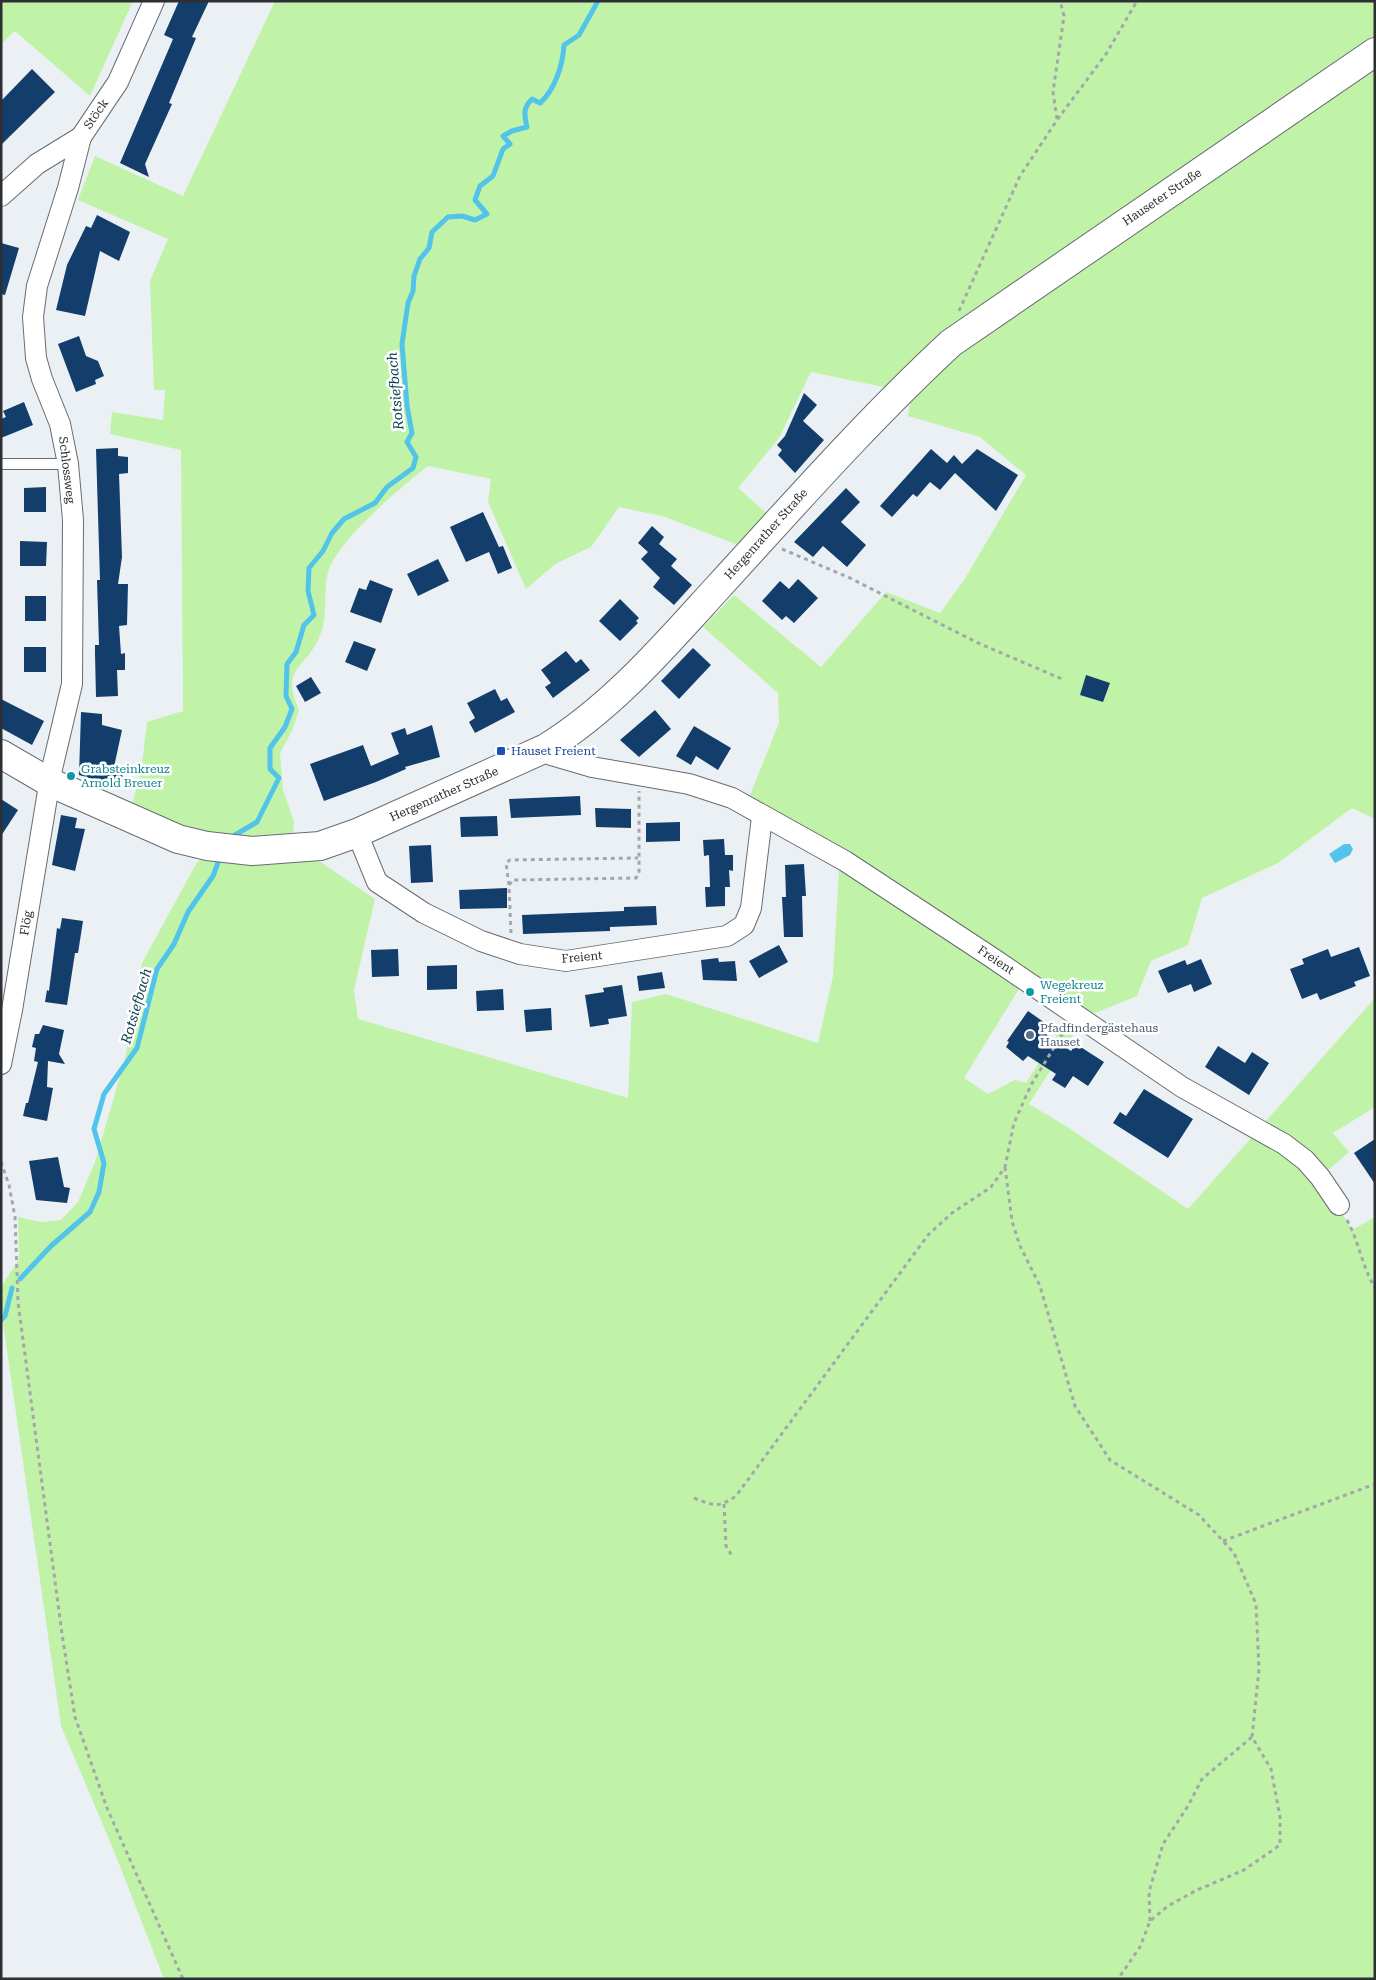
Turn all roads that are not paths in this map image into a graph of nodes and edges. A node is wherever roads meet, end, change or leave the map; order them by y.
1 (154, 1) edge
2 (1375, 52) edge
3 (81, 137) junction
4 (1, 196) edge
5 (906, 384) joint
6 (1, 464) edge
7 (68, 464) junction
8 (546, 748) junction
9 (1, 754) edge
10 (49, 782) junction
11 (762, 817) junction
12 (357, 833) junction
13 (1, 1064) edge
14 (1339, 1204) road end

1 - 3 street, Stöck
2 - 5 street, Hauseter Straße
3 - 4 street, Stöck
3 - 7 street, Schlossweg
5 - 8 street, Hergenrather Straße
6 - 7 lane
7 - 10 street, Schlossweg
8 - 11 street, Freient
8 - 12 street, Hergenrather Straße
9 - 10 street, Hergenrather Straße
10 - 12 street, Hergenrather Straße
10 - 13 street, Flög
11 - 12 street, Freient
11 - 14 street, Freient

